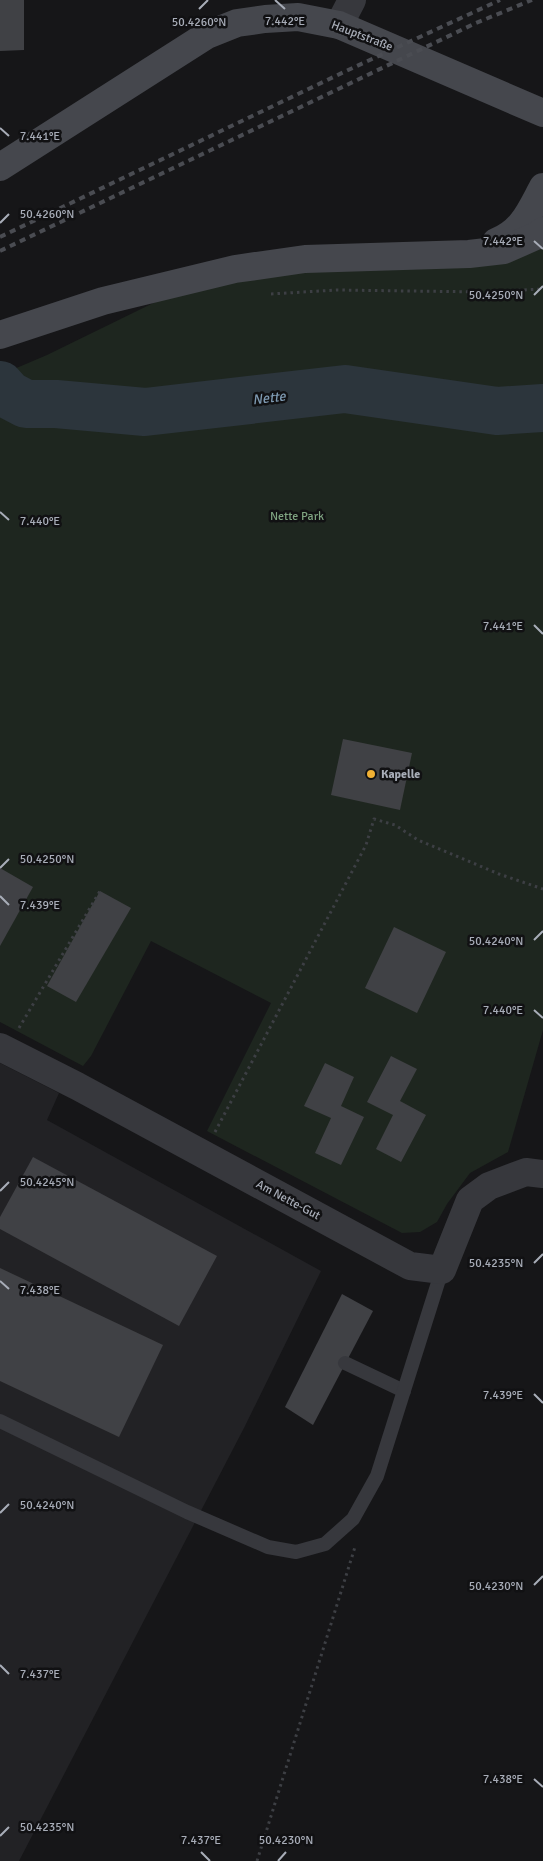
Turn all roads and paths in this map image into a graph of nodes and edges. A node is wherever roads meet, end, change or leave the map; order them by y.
1 (352, 0) edge
2 (339, 25) junction
3 (540, 115) edge
4 (0, 167) edge
5 (543, 187) edge
6 (543, 231) edge
7 (469, 254) junction
8 (543, 289) edge
9 (262, 294) dead end
10 (0, 335) edge
11 (543, 889) edge
12 (100, 891) dead end
13 (3, 1048) edge
14 (203, 1154) junction
15 (543, 1174) edge
16 (442, 1270) junction
17 (345, 1363) dead end
18 (404, 1391) junction
19 (0, 1421) edge
20 (356, 1542) dead end
21 (257, 1861) edge

1 - 2 street
2 - 3 main road, Hauptstraße
2 - 4 main road, Hauptstraße
5 - 7 main road
6 - 7 main road
7 - 10 main road
8 - 9 path
11 - 14 path
12 - 13 path
13 - 14 street, Am Nette-Gut
14 - 16 street, Am Nette-Gut
15 - 16 street
16 - 18 lane
17 - 18 lane
18 - 19 lane
20 - 21 path

